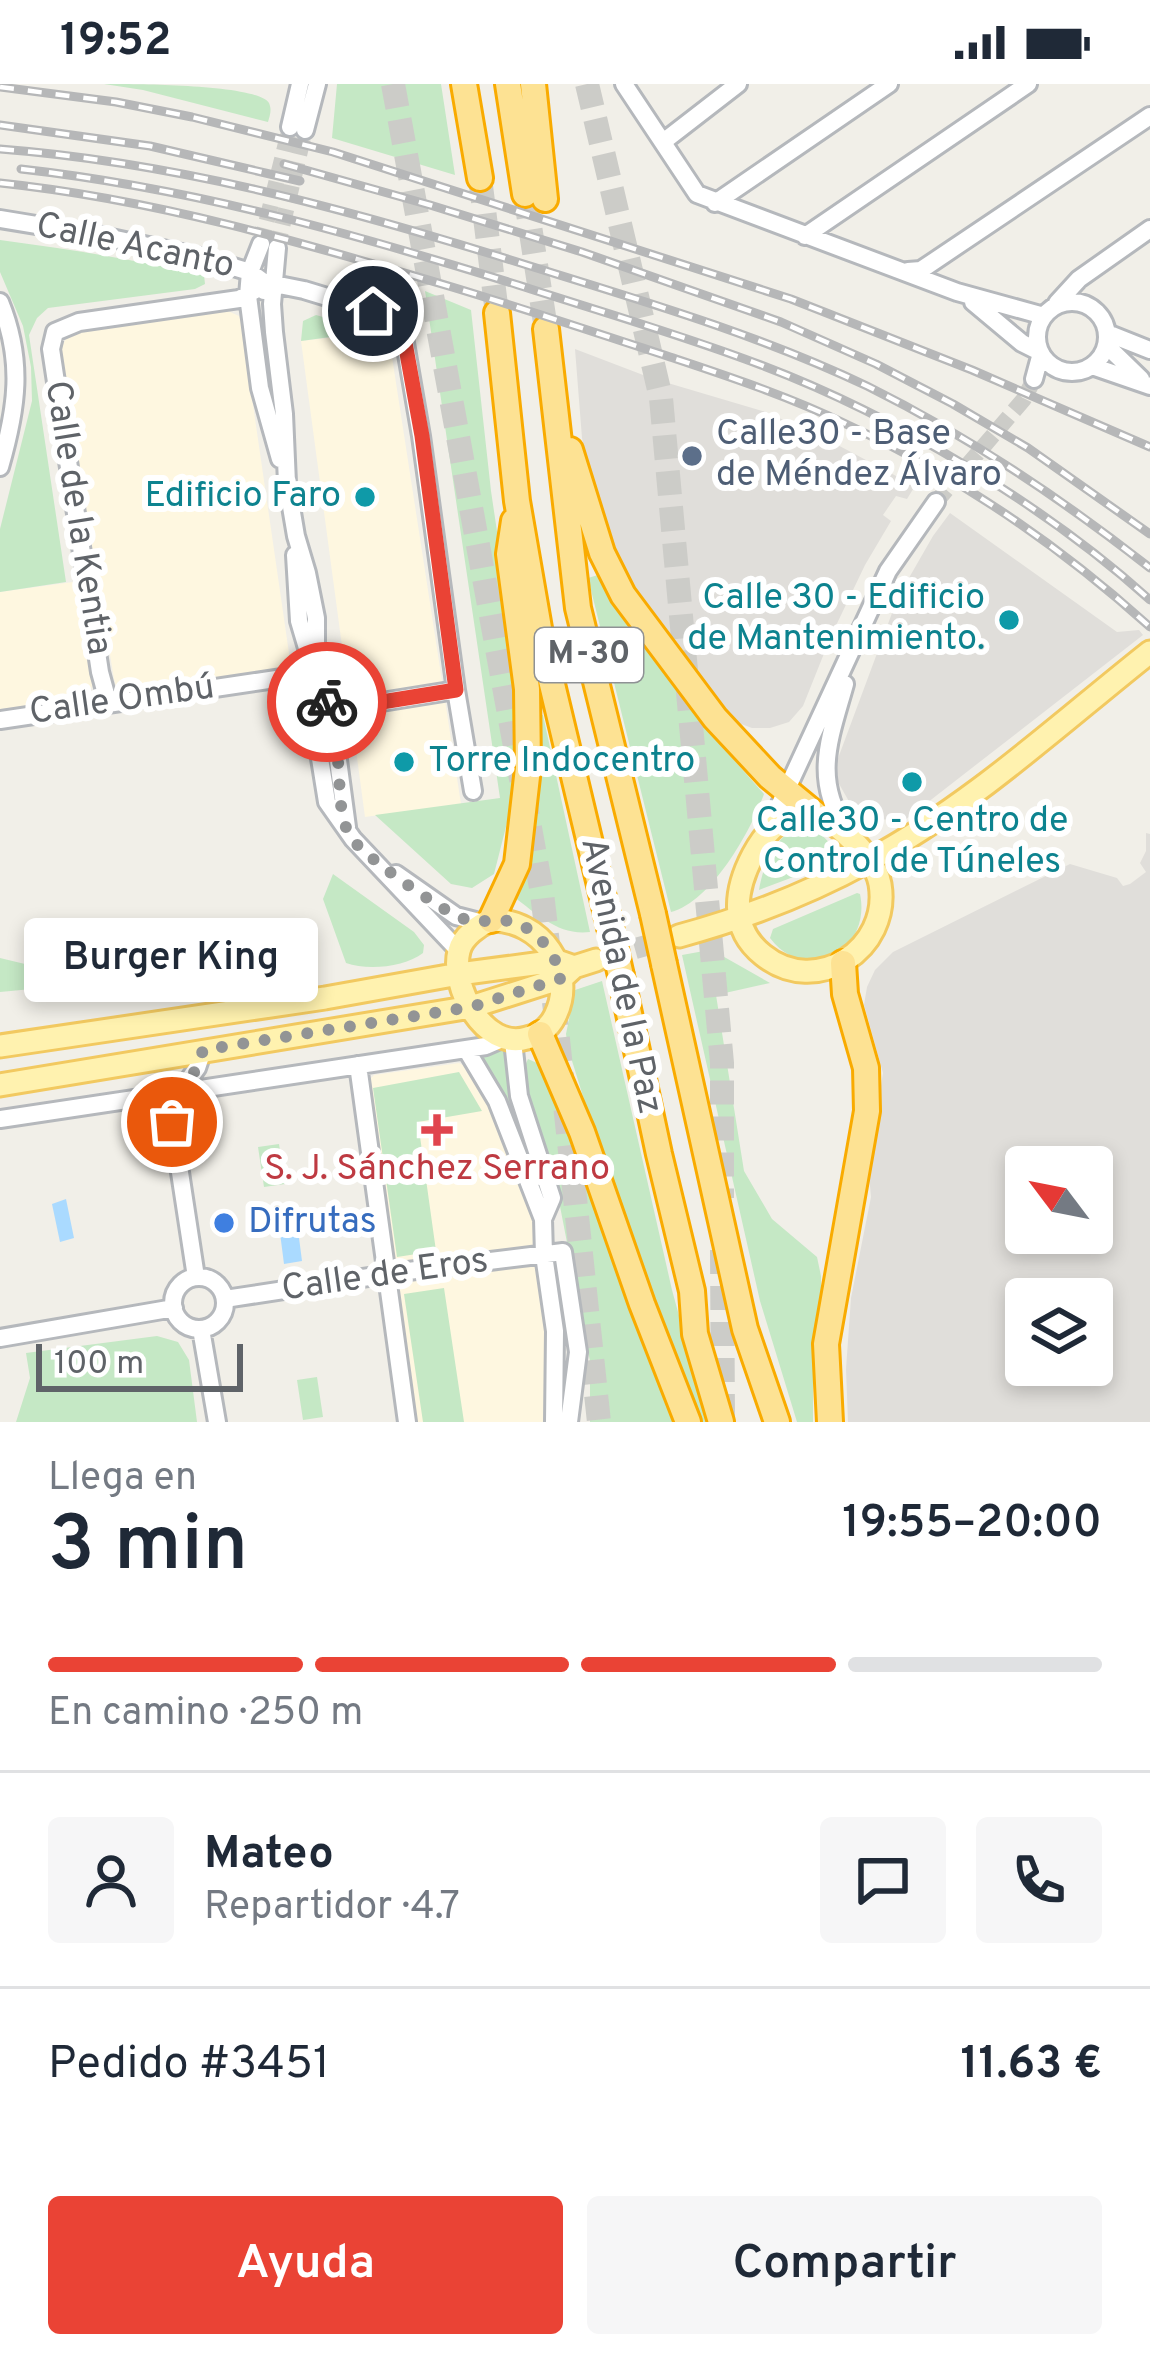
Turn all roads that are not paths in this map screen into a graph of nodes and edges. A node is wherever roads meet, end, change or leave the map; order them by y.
1 (300, 84) edge
2 (317, 84) edge
3 (464, 84) edge
4 (508, 84) edge
5 (533, 84) edge
6 (625, 84) edge
7 (738, 84) edge
8 (889, 84) edge
9 (1028, 84) edge
10 (1150, 116) edge
11 (663, 142) junction
12 (480, 178) tunnel mouth
13 (715, 203) junction
14 (0, 219) edge
15 (1150, 230) edge
16 (805, 236) junction
17 (908, 272) junction
18 (259, 284) junction
19 (957, 292) junction
20 (0, 302) edge
21 (1049, 311) junction
22 (497, 313) tunnel mouth
23 (546, 329) tunnel mouth
24 (1107, 339) junction
25 (1150, 350) edge
26 (1041, 352) junction
27 (1092, 366) junction
28 (1072, 372) junction
29 (1148, 385) edge
30 (552, 392) junction
31 (284, 428) junction
32 (0, 467) edge
33 (287, 483) junction
34 (518, 501) junction
35 (936, 502) tunnel mouth
36 (857, 642) junction
37 (1150, 652) edge
38 (316, 673) junction
39 (456, 690) junction
40 (320, 700) junction
41 (112, 703) junction
42 (0, 720) edge
43 (785, 790) junction
44 (473, 791) dead end
45 (815, 814) junction
46 (766, 834) junction
47 (853, 840) junction
48 (365, 851) junction
49 (869, 861) junction
50 (740, 919) junction
51 (487, 922) junction
52 (679, 937) tunnel mouth
53 (459, 951) junction
54 (843, 963) junction
55 (572, 967) junction
56 (459, 974) junction
57 (471, 1007) junction
58 (540, 1034) junction
59 (508, 1040) junction
60 (0, 1046) edge
61 (466, 1049) junction
62 (203, 1050) junction
63 (121, 1065) junction
64 (358, 1065) junction
65 (0, 1085) edge
66 (166, 1094) junction
67 (0, 1119) edge
68 (543, 1219) junction
69 (544, 1255) junction
70 (386, 1275) junction
71 (196, 1277) junction
72 (692, 1292) junction
73 (225, 1298) junction
74 (174, 1308) junction
75 (201, 1329) junction
76 (0, 1337) edge
77 (217, 1422) edge
78 (407, 1422) edge
79 (554, 1422) edge
80 (569, 1422) edge
81 (688, 1422) edge
82 (722, 1422) edge
83 (735, 1422) edge
84 (777, 1422) edge
85 (830, 1422) edge

1 - 2 street
3 - 12 highway
4 - 5 highway
6 - 11 street
7 - 11 street
8 - 13 street
9 - 16 street
10 - 17 street
11 - 13 street
13 - 16 street
14 - 18 street, Calle Acanto
15 - 21 street
16 - 17 street
17 - 19 street
18 - 18 street
18 - 31 street, Calle Acanto
18 - 31 street
18 - 33 street
18 - 39 street, Calle Acanto
18 - 41 street, Calle de la Kentia
19 - 21 street
19 - 26 street
20 - 32 street
21 - 24 street
21 - 26 street
22 - 34 highway, Avenida de la Paz / M-30
23 - 30 highway, Avenida de la Paz / M-30
24 - 25 street
24 - 27 street
24 - 29 street
26 - 28 street
26 - 28 street
27 - 28 street
27 - 29 street
30 - 43 highway
30 - 84 highway, Avenida de la Paz / M-30, bridge
31 - 33 street
33 - 38 street
34 - 51 highway
34 - 72 highway, Avenida de la Paz / M-30, bridge
35 - 36 street
36 - 43 street
36 - 47 street
37 - 49 main road
38 - 40 street
38 - 41 street, Calle Ombú
39 - 40 street
39 - 44 street, Calle Acanto
40 - 48 street
41 - 42 street, Calle Ombú
43 - 45 highway
43 - 46 street
45 - 46 main road
45 - 47 main road
46 - 50 main road
47 - 49 main road
48 - 51 street
48 - 53 street
49 - 50 main road
49 - 54 main road
50 - 52 main road
50 - 54 main road
51 - 53 main road
51 - 55 main road
53 - 56 main road
54 - 85 highway
55 - 56 main road
55 - 57 main road
55 - 58 main road
56 - 57 main road
56 - 60 main road
57 - 59 main road
57 - 62 main road
58 - 59 main road
58 - 81 highway
59 - 61 street
59 - 68 street
61 - 64 street
61 - 68 street
62 - 63 main road
62 - 66 street
63 - 65 main road
63 - 66 street
64 - 66 street
64 - 70 street
66 - 67 street
66 - 71 street
68 - 69 street
69 - 70 street, Calle de Eros
69 - 79 street
69 - 80 street
70 - 73 street, Calle de Eros
70 - 78 street
71 - 73 street
71 - 74 street
72 - 82 highway, Avenida de la Paz / M-30
72 - 83 highway
73 - 75 street
74 - 75 street
74 - 76 street
75 - 77 street

